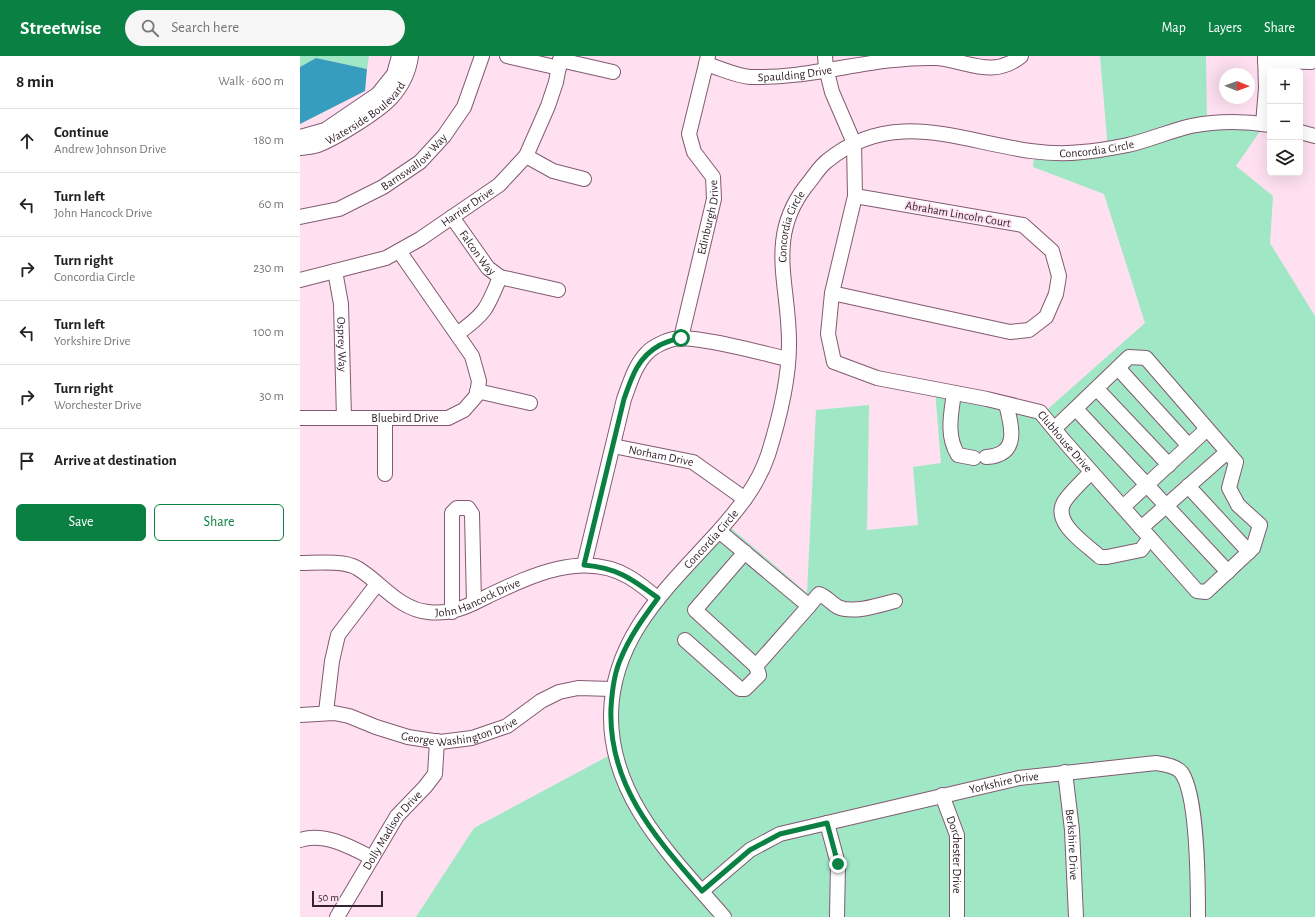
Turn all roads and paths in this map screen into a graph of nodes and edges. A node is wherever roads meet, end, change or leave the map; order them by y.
1 (399, 56) edge
2 (411, 56) edge
3 (482, 56) edge
4 (507, 56) edge
5 (1021, 56) edge
6 (909, 57) edge
7 (1265, 59) edge
8 (707, 60) edge
9 (560, 61) edge
10 (826, 62) edge
11 (1311, 62) dead end
12 (613, 72) dead end
13 (1267, 124) edge
14 (1303, 133) edge
15 (1315, 136) edge
16 (300, 137) edge
17 (854, 143) junction
18 (300, 148) edge
19 (526, 156) junction
20 (584, 179) dead end
21 (855, 196) junction
22 (300, 217) edge
23 (452, 217) junction
24 (399, 251) junction
25 (335, 271) junction
26 (500, 276) junction
27 (300, 280) edge
28 (558, 290) dead end
29 (832, 293) junction
30 (457, 334) junction
31 (681, 338) junction
32 (788, 359) junction
33 (1118, 368) junction
34 (1097, 388) junction
35 (477, 391) junction
36 (954, 393) junction
37 (530, 403) dead end
38 (1006, 404) junction
39 (1076, 409) junction
40 (300, 418) edge
41 (344, 418) junction
42 (385, 418) junction
43 (1054, 429) junction
44 (1207, 429) junction
45 (613, 446) junction
46 (1189, 446) junction
47 (1227, 452) junction
48 (1169, 465) junction
49 (1092, 472) junction
50 (385, 474) dead end
51 (1146, 486) junction
52 (1188, 486) junction
53 (745, 499) junction
54 (1166, 505) junction
55 (1123, 507) junction
56 (719, 531) junction
57 (1145, 533) junction
58 (1251, 550) junction
59 (745, 552) junction
60 (300, 563) edge
61 (584, 565) junction
62 (1228, 572) junction
63 (377, 584) junction
64 (658, 598) junction
65 (895, 601) dead end
66 (474, 603) junction
67 (809, 606) junction
68 (452, 612) junction
69 (685, 640) dead end
70 (756, 666) junction
71 (612, 689) junction
72 (326, 712) junction
73 (300, 715) edge
74 (437, 741) junction
75 (1065, 772) junction
76 (942, 795) junction
77 (827, 823) junction
78 (300, 840) edge
79 (372, 858) junction
80 (702, 891) junction
81 (337, 917) edge
82 (724, 917) edge
83 (837, 917) edge
84 (957, 917) edge
85 (1076, 917) edge
86 (1198, 917) edge

1 - 16 street, Waterside Boulevard
2 - 18 street, Waterside Boulevard
3 - 22 street, Barnswallow Way
4 - 9 street
5 - 6 street, Spaulding Drive
6 - 10 street, Spaulding Drive
7 - 11 street
7 - 13 street
8 - 10 street, Spaulding Drive
8 - 31 street, Edinburgh Drive
9 - 12 street
9 - 19 street, Harrier Drive
10 - 17 street
13 - 17 street, Concordia Circle
14 - 15 street
17 - 21 street
17 - 32 street, Concordia Circle
19 - 20 street
19 - 23 street, Harrier Drive
21 - 29 street
21 - 29 street, Abraham Lincoln Court
23 - 24 street, Harrier Drive
23 - 26 street, Falcon Way
24 - 25 street, Harrier Drive
24 - 30 street
25 - 27 street, Harrier Drive
25 - 41 street, Osprey Way
26 - 28 street, Falcon Way
26 - 30 street
29 - 36 street, Clubhouse Drive
30 - 35 street
31 - 32 street
31 - 45 street
32 - 53 street, Concordia Circle
33 - 34 street
33 - 44 street
33 - 46 street
34 - 39 street
34 - 48 street
35 - 37 street
35 - 42 street, Bluebird Drive
36 - 38 street, Clubhouse Drive
36 - 38 street
38 - 43 street, Clubhouse Drive
39 - 43 street
39 - 51 street
40 - 41 street, Bluebird Drive
41 - 42 street, Bluebird Drive
42 - 50 street
43 - 49 street, Clubhouse Drive
44 - 46 street
44 - 47 street
45 - 53 street, Norham Drive
45 - 61 street
46 - 48 street
47 - 52 street
47 - 58 street
48 - 51 street
49 - 55 street, Clubhouse Drive
49 - 57 street
51 - 54 street
51 - 55 street
52 - 54 street
52 - 58 street
53 - 56 street, Concordia Circle
54 - 57 street
54 - 62 street
55 - 57 street, Clubhouse Drive
56 - 59 street
56 - 64 street, Concordia Circle
57 - 62 street, Clubhouse Drive
58 - 62 street, Clubhouse Drive
59 - 67 street
59 - 70 street
60 - 63 street, John Hancock Drive
61 - 64 street, John Hancock Drive
61 - 66 street, John Hancock Drive
63 - 68 street, John Hancock Drive
63 - 72 street
64 - 71 street, Concordia Circle
65 - 67 street
66 - 68 street, John Hancock Drive
66 - 68 street
67 - 70 street
69 - 70 street
71 - 74 street, George Washington Drive
71 - 80 street, Concordia Circle
72 - 73 street, George Washington Drive
72 - 74 street, George Washington Drive
74 - 79 street, Dolly Madison Drive
75 - 76 street, Yorkshire Drive
75 - 85 street, Berkshire Drive
75 - 86 street, Yorkshire Drive
76 - 77 street, Yorkshire Drive
76 - 84 street, Dorchester Drive
77 - 80 street, Yorkshire Drive
77 - 83 street
78 - 79 street
79 - 81 street, Dolly Madison Drive
80 - 82 street, Concordia Circle

